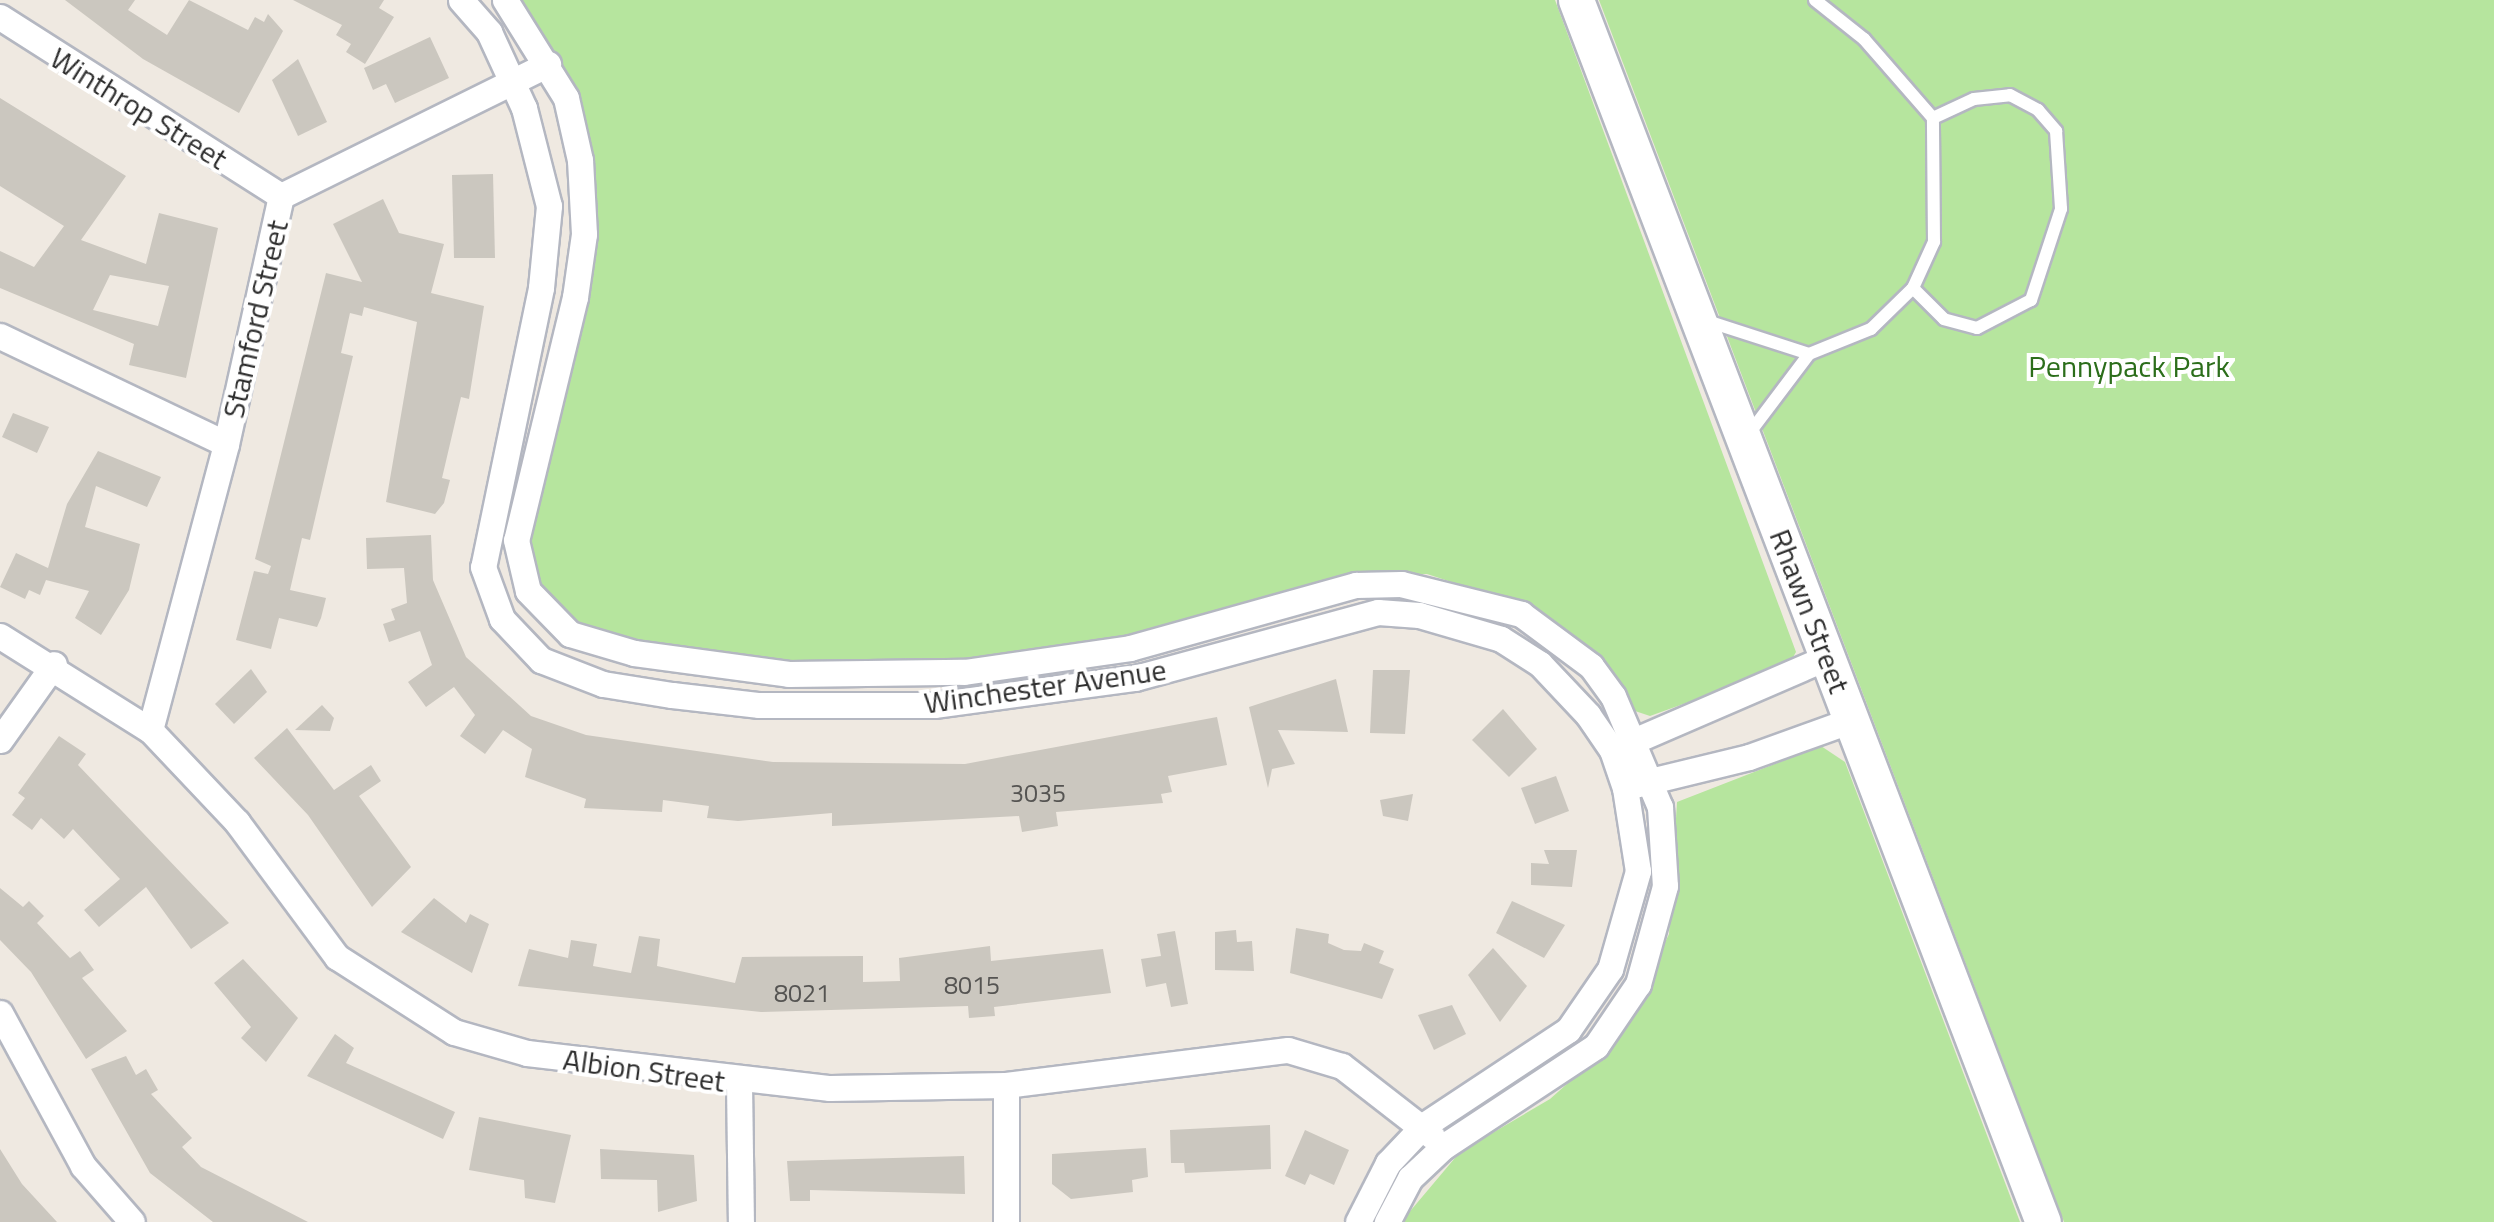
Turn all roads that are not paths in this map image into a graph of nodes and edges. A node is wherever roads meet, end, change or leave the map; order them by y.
1 (461, 0) edge
2 (505, 0) edge
3 (1576, 0) edge
4 (1815, 0) edge
5 (0, 17) edge
6 (548, 64) junction
7 (512, 82) junction
8 (1933, 118) junction
9 (281, 196) junction
10 (1913, 288) junction
11 (1697, 318) junction
12 (0, 336) edge
13 (1809, 354) junction
14 (1744, 440) junction
15 (226, 444) junction
16 (0, 636) edge
17 (583, 640) junction
18 (1130, 648) junction
19 (1828, 658) junction
20 (54, 664) junction
21 (567, 672) junction
22 (1135, 678) junction
23 (1852, 720) junction
24 (150, 730) junction
25 (0, 740) edge
26 (1637, 740) junction
27 (1612, 750) junction
28 (1650, 780) junction
29 (1624, 788) junction
30 (0, 1012) edge
31 (739, 1083) junction
32 (1006, 1085) junction
33 (1424, 1126) junction
34 (1443, 1147) junction
35 (132, 1222) edge
36 (741, 1222) edge
37 (1006, 1222) edge
38 (1358, 1222) edge
39 (1387, 1222) edge
40 (2043, 1222) edge

1 - 7 street, Winchester Avenue
2 - 6 street
3 - 11 main road, Rhawn Street
4 - 8 lane
5 - 9 street, Winthrop Street
6 - 7 street, Stamford Street
6 - 17 street
7 - 9 street, Stamford Street
7 - 21 street, Winchester Avenue
8 - 10 lane
8 - 10 lane
9 - 15 street, Stamford Street
10 - 13 lane
11 - 13 lane
11 - 14 main road, Rhawn Street
12 - 15 street
13 - 14 lane
14 - 19 main road, Rhawn Street
15 - 24 street, Stamford Street
16 - 20 street, Albion Street
17 - 18 street, Winchester Avenue
17 - 21 street
18 - 22 street
18 - 26 street, Winchester Avenue
19 - 23 main road, Rhawn Street
19 - 26 street
20 - 24 street, Albion Street
20 - 25 street
21 - 22 street, Winchester Avenue
22 - 27 street, Winchester Avenue
23 - 28 street
23 - 40 main road, Rhawn Street
24 - 31 street, Albion Street
26 - 27 street
26 - 28 street, Winchester Avenue
27 - 29 street, Winchester Avenue
28 - 29 street
28 - 34 street, Winchester Avenue
29 - 33 street, Winchester Avenue
30 - 35 street
31 - 32 street, Albion Street
31 - 36 street
32 - 33 street, Albion Street
32 - 37 street
33 - 34 street, Albion Street
33 - 38 street, Winchester Avenue
34 - 39 street, Winchester Avenue

